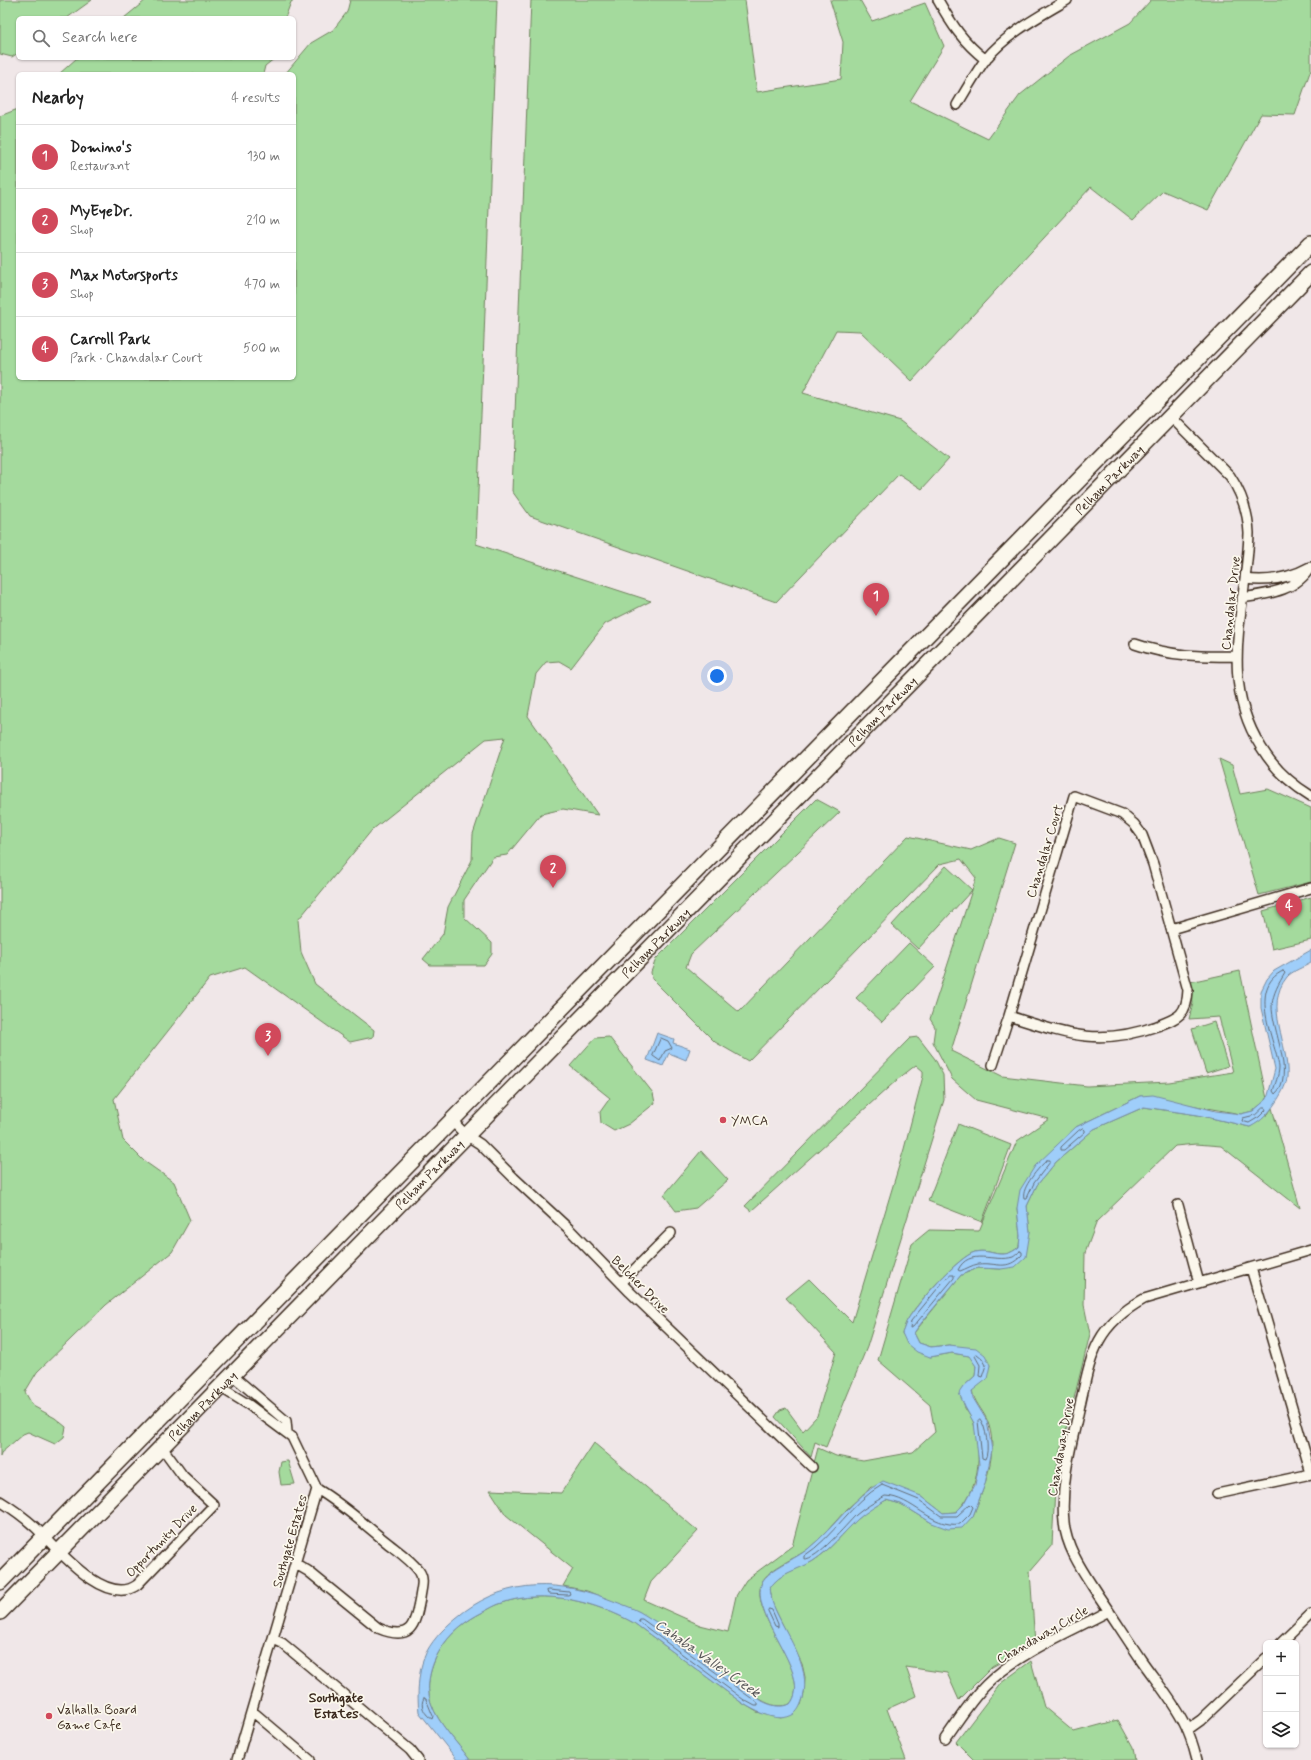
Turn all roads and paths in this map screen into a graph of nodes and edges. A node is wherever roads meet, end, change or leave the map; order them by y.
1 (938, 0) edge
2 (1067, 0) edge
3 (986, 60) junction
4 (957, 105) dead end
5 (1309, 248) edge
6 (1310, 275) edge
7 (1155, 402) junction
8 (1170, 416) junction
9 (1117, 440) junction
10 (1133, 454) junction
11 (1311, 567) edge
12 (1245, 579) junction
13 (968, 592) junction
14 (1242, 598) junction
15 (984, 606) junction
16 (1135, 644) dead end
17 (1237, 656) junction
18 (888, 674) junction
19 (903, 688) junction
20 (801, 763) junction
21 (816, 777) junction
22 (1311, 796) edge
23 (1311, 888) edge
24 (1171, 928) junction
25 (608, 960) junction
26 (628, 971) junction
27 (1009, 1016) junction
28 (993, 1065) dead end
29 (485, 1086) junction
30 (499, 1102) junction
31 (451, 1120) junction
32 (466, 1135) junction
33 (404, 1168) junction
34 (418, 1184) junction
35 (1178, 1205) dead end
36 (361, 1212) junction
37 (376, 1228) junction
38 (671, 1233) dead end
39 (1311, 1250) edge
40 (1251, 1268) junction
41 (621, 1283) junction
42 (1200, 1283) junction
43 (205, 1373) junction
44 (232, 1374) junction
45 (220, 1387) junction
46 (287, 1432) junction
47 (161, 1446) junction
48 (812, 1467) dead end
49 (1311, 1473) edge
50 (317, 1489) junction
51 (1217, 1494) dead end
52 (0, 1501) edge
53 (44, 1537) junction
54 (58, 1551) junction
55 (296, 1564) junction
56 (0, 1582) edge
57 (0, 1612) edge
58 (1109, 1612) junction
59 (1311, 1614) edge
60 (273, 1639) junction
61 (1284, 1640) edge
62 (1263, 1661) edge
63 (252, 1711) junction
64 (1187, 1730) junction
65 (945, 1739) dead end
66 (237, 1760) edge
67 (310, 1760) edge
68 (418, 1760) edge
69 (1198, 1760) edge

1 - 3 street
2 - 3 street
3 - 4 street
5 - 7 main road, Pelham Parkway
6 - 8 main road, Pelham Parkway
7 - 8 main road
7 - 9 main road, Pelham Parkway
8 - 10 main road, Pelham Parkway
8 - 12 street, Chandalar Drive
9 - 10 main road
9 - 13 main road, Pelham Parkway
10 - 15 main road, Pelham Parkway
11 - 12 street
11 - 14 street
12 - 14 street, Chandalar Drive
13 - 15 main road
13 - 18 main road, Pelham Parkway
14 - 17 street, Chandalar Drive
15 - 19 main road, Pelham Parkway
16 - 17 street
17 - 22 street, Chandalar Drive
18 - 19 main road
18 - 20 main road, Pelham Parkway
19 - 21 main road, Pelham Parkway
20 - 21 main road
20 - 25 main road, Pelham Parkway
21 - 26 main road, Pelham Parkway
23 - 24 street
24 - 27 street, Chandalar Court
24 - 27 street, Chandalar Court
25 - 26 main road
25 - 29 main road, Pelham Parkway
26 - 30 main road, Pelham Parkway
27 - 28 street, Chandalar Court
29 - 30 main road
29 - 31 main road, Pelham Parkway
30 - 32 main road, Pelham Parkway
31 - 32 street, Belcher Drive
31 - 33 main road, Pelham Parkway
32 - 34 main road, Pelham Parkway
32 - 41 street, Belcher Drive
33 - 34 main road
33 - 36 main road, Pelham Parkway
34 - 37 main road, Pelham Parkway
35 - 42 street
36 - 37 main road
36 - 43 main road, Pelham Parkway
37 - 44 main road, Pelham Parkway
38 - 41 street
39 - 40 street, Chandaway Drive
40 - 42 street, Chandaway Drive
40 - 49 street
41 - 48 street, Belcher Drive
42 - 58 street, Chandaway Drive
43 - 45 main road
43 - 53 main road, Pelham Parkway
44 - 45 main road, Pelham Parkway
44 - 46 street, Southgate Estates
45 - 46 street, Southgate Estates
45 - 47 main road, Pelham Parkway
46 - 50 street, Southgate Estates
47 - 54 main road, Pelham Parkway
47 - 54 street, Opportunity Drive
49 - 51 street
50 - 55 street, Southgate Estates
50 - 55 street
52 - 53 street
53 - 54 street
53 - 56 main road, Pelham Parkway
54 - 57 main road, Pelham Parkway
55 - 60 street, Southgate Estates
58 - 64 street, Chandaway Drive
58 - 65 street, Chandaway Circle
59 - 61 street
60 - 63 street, Southgate Estates
60 - 68 street
62 - 64 street
63 - 66 street, Southgate Estates
63 - 67 street
64 - 69 street, Chandaway Drive

